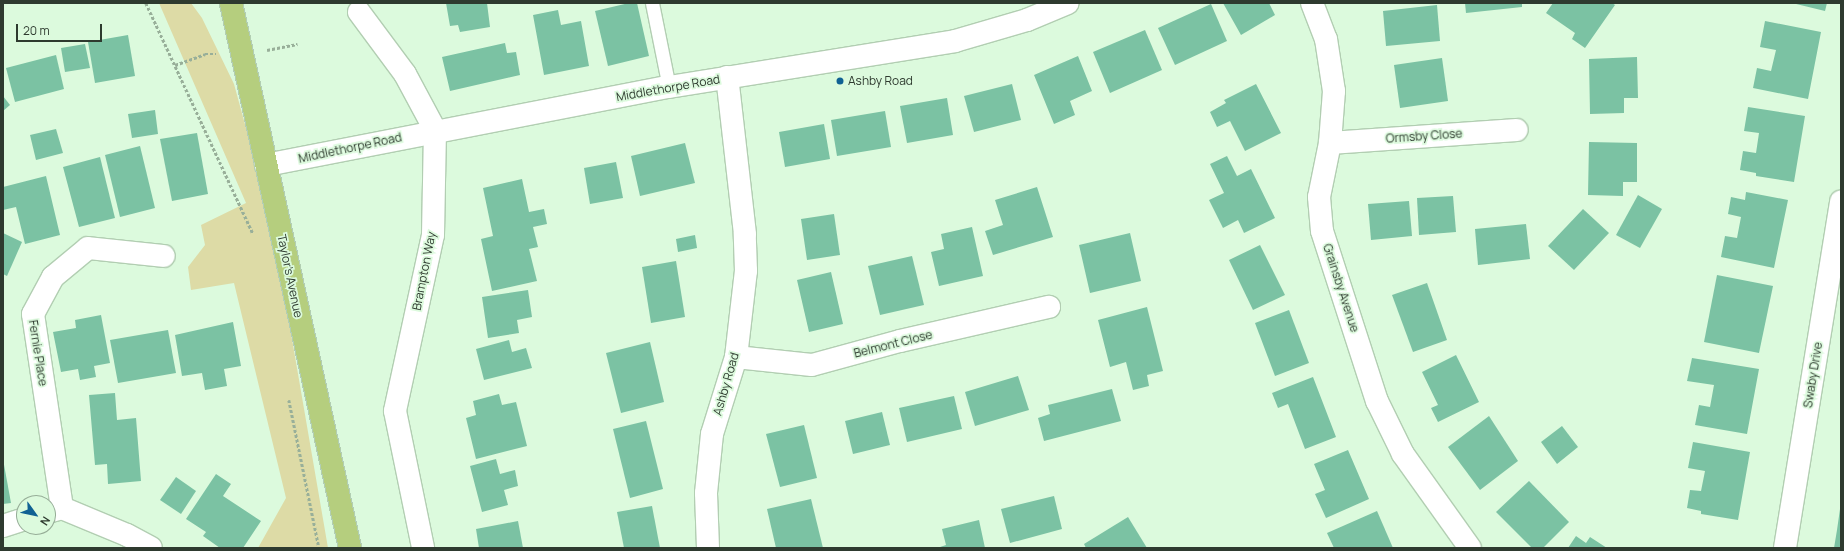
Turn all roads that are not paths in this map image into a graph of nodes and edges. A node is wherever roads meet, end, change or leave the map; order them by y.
1 (231, 3) edge
2 (652, 3) edge
3 (1068, 3) edge
4 (1312, 3) edge
5 (1023, 11) edge
6 (359, 12) dead end
7 (727, 77) junction
8 (669, 87) junction
9 (435, 130) junction
10 (1517, 130) dead end
11 (1330, 143) junction
12 (266, 165) junction
13 (1841, 202) edge
14 (164, 256) dead end
15 (1049, 307) dead end
16 (736, 357) junction
17 (53, 495) edge
18 (56, 510) edge
19 (16, 522) edge
20 (3, 526) edge
21 (152, 548) edge
22 (350, 548) edge
23 (423, 548) edge
24 (708, 548) edge
25 (1470, 548) edge
26 (1785, 548) edge

1 - 12 main road, Taylor's Avenue
2 - 8 lane
3 - 5 street, Middlethorpe Road
4 - 11 street, Grainsby Avenue
5 - 7 street, Middlethorpe Road
6 - 9 street, Brampton Way
7 - 8 street, Middlethorpe Road
7 - 16 street, Ashby Road
8 - 9 street, Middlethorpe Road
9 - 12 street, Middlethorpe Road
9 - 23 street, Brampton Way
10 - 11 street, Ormsby Close
11 - 25 street, Grainsby Avenue
12 - 22 main road, Taylor's Avenue
13 - 26 street, Swaby Drive
14 - 17 street, Fernie Place
15 - 16 street, Belmont Close
16 - 24 street, Ashby Road
18 - 21 street
19 - 20 street

